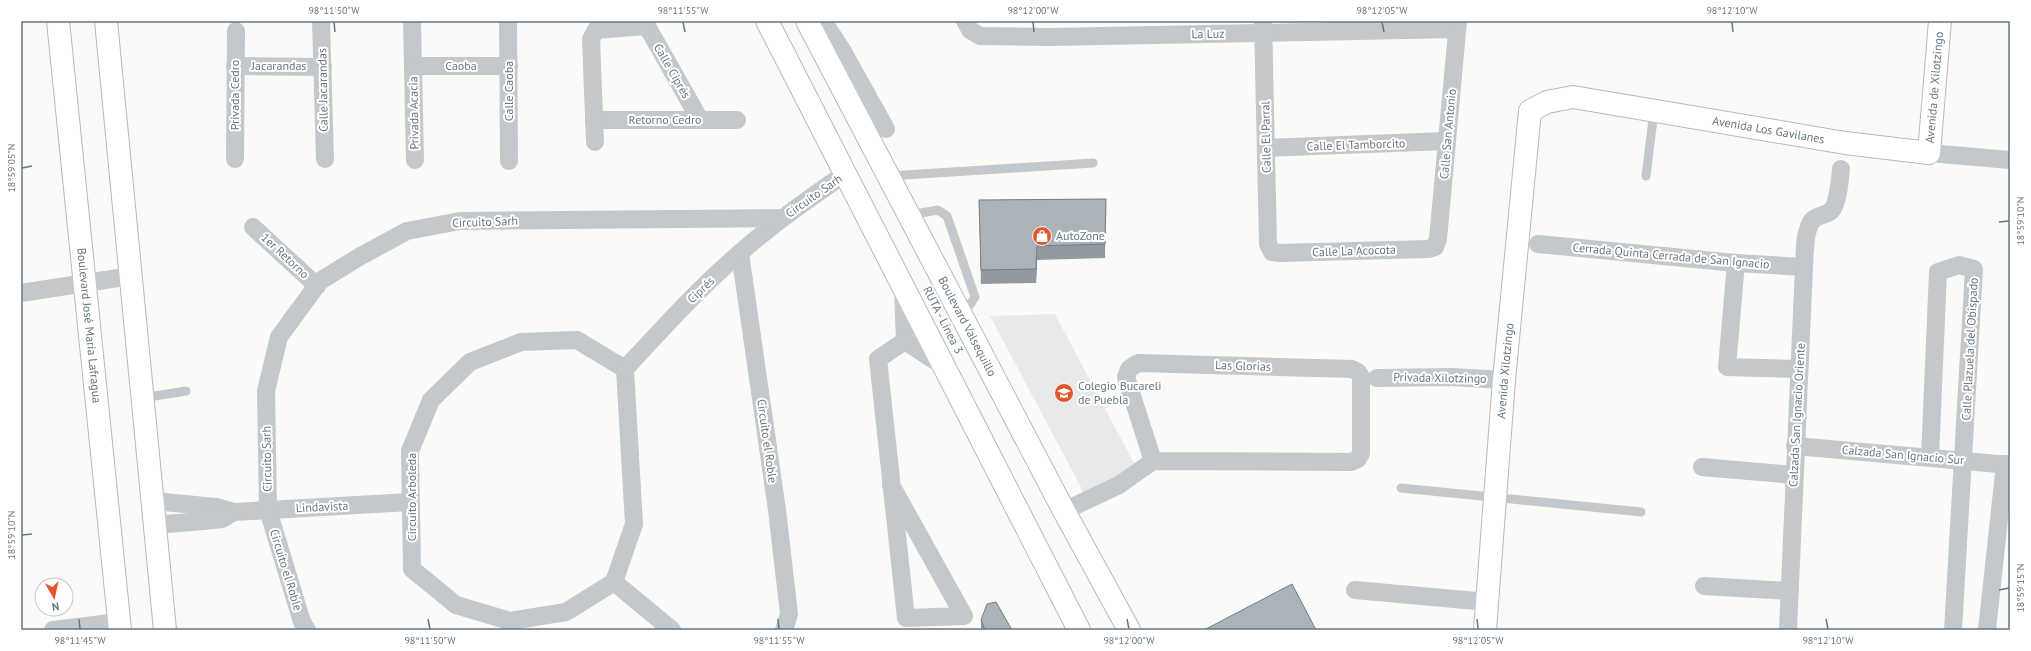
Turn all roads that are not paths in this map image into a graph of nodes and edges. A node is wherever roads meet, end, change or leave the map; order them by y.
1 (58, 21) edge
2 (106, 21) edge
3 (321, 21) edge
4 (412, 21) edge
5 (508, 21) edge
6 (767, 21) edge
7 (775, 21) edge
8 (797, 21) edge
9 (807, 21) edge
10 (823, 21) edge
11 (965, 21) edge
12 (1940, 21) edge
13 (645, 23) edge
14 (1458, 25) edge
15 (1264, 27) edge
16 (1157, 28) edge
17 (1049, 29) edge
18 (236, 30) dead end
19 (235, 66) junction
20 (322, 66) junction
21 (413, 66) junction
22 (508, 66) junction
23 (1530, 111) joint
24 (1654, 111) junction
25 (594, 120) junction
26 (700, 120) junction
27 (737, 120) dead end
28 (886, 129) dead end
29 (1447, 141) junction
30 (595, 142) dead end
31 (1266, 148) junction
32 (1929, 153) junction
33 (235, 159) dead end
34 (325, 159) dead end
35 (415, 160) dead end
36 (509, 160) dead end
37 (2010, 160) edge
38 (1093, 163) dead end
39 (1842, 169) dead end
40 (846, 173) junction
41 (1646, 176) dead end
42 (884, 178) junction
43 (782, 218) junction
44 (905, 218) junction
45 (253, 227) dead end
46 (1538, 244) dead end
47 (1435, 247) joint
48 (1272, 252) joint
49 (740, 253) junction
50 (1736, 263) junction
51 (1804, 267) junction
52 (131, 276) junction
53 (86, 284) junction
54 (316, 286) junction
55 (903, 287) junction
56 (21, 294) edge
57 (962, 316) junction
58 (905, 341) junction
59 (625, 369) junction
60 (947, 369) junction
61 (1799, 369) junction
62 (1377, 378) dead end
63 (1504, 380) junction
64 (186, 391) dead end
65 (142, 398) junction
66 (1795, 446) junction
67 (1930, 458) junction
68 (1964, 460) junction
69 (1153, 461) junction
70 (2007, 464) edge
71 (1702, 467) dead end
72 (1794, 475) junction
73 (892, 485) junction
74 (1400, 488) dead end
75 (1495, 497) junction
76 (410, 502) junction
77 (153, 510) junction
78 (268, 510) junction
79 (1064, 511) junction
80 (1641, 512) dead end
81 (614, 582) junction
82 (1704, 586) dead end
83 (1355, 590) dead end
84 (1789, 591) junction
85 (1488, 602) junction
86 (120, 626) edge
87 (1083, 627) edge
88 (53, 630) edge
89 (166, 630) edge
90 (307, 630) edge
91 (672, 630) edge
92 (784, 630) edge
93 (1122, 630) edge
94 (1129, 630) edge
95 (1485, 630) edge
96 (1788, 630) edge
97 (1953, 630) edge
98 (1987, 630) edge

1 - 53 main road, Boulevard José María Lafragua
2 - 52 main road
3 - 20 street, Calle Jacarandas
4 - 21 street
5 - 22 street, Calle Caoba
6 - 40 main road
7 - 87 lane, RUTA - Línea 3
8 - 42 lane
9 - 42 main road, Boulevard Valsequillo
10 - 28 street
11 - 17 street, La Luz
12 - 32 main road, Avenida de Xilotzingo
13 - 25 street
13 - 26 street, Calle Ciprés
14 - 15 street, La Luz
14 - 29 street, Calle San Antonio
15 - 16 street, La Luz
15 - 31 street, Calle El Parral
16 - 17 street, La Luz
18 - 19 street, Privada Cedro
19 - 20 street, Jacarandas
19 - 33 street, Privada Cedro
20 - 34 street, Calle Jacarandas
21 - 22 street, Caoba
21 - 35 street, Privada Acacia
22 - 36 street, Calle Caoba
23 - 24 main road, Avenida Los Gavilanes
23 - 63 main road, Avenida Xilotzingo
24 - 32 main road, Avenida Los Gavilanes
24 - 41 lane
25 - 26 street, Retorno Cedro
25 - 30 street
26 - 27 street, Retorno Cedro
29 - 31 street, Calle El Tamborcito
29 - 47 street, Calle San Antonio
31 - 48 street, Calle El Parral
32 - 37 street, Avenida Los Gavilanes
38 - 42 lane
39 - 51 street, Calzada San Ignacio Oriente
40 - 43 street, Circuito Sarh
40 - 55 main road
42 - 44 main road, Boulevard Valsequillo
43 - 49 street, Ciprés
43 - 54 street, Circuito Sarh
44 - 57 main road, Boulevard Valsequillo
44 - 57 lane
44 - 93 lane
45 - 54 street, 1er Retorno
46 - 50 street, Cerrada Quinta Cerrada de San Ignacio
47 - 48 street, Calle La Acocota
49 - 59 street, Ciprés
49 - 92 street, Circuito el Roble
50 - 51 street, Cerrada Quinta Cerrada de San Ignacio
50 - 61 street
51 - 61 street, Calzada San Ignacio Oriente
52 - 53 street
52 - 65 main road
53 - 56 street
53 - 86 main road, Boulevard José María Lafragua
54 - 78 street, Circuito Sarh
55 - 58 street
55 - 60 main road
57 - 79 main road, Boulevard Valsequillo
58 - 60 street
58 - 73 street
59 - 76 street, Circuito Arboleda
59 - 81 street
60 - 87 main road
61 - 66 street, Calzada San Ignacio Oriente
62 - 63 street, Privada Xilotzingo
63 - 75 main road, Avenida Xilotzingo
64 - 65 lane
65 - 77 main road
66 - 67 street, Calzada San Ignacio Sur
66 - 72 street, Calzada San Ignacio Oriente
67 - 68 street, Calzada San Ignacio Sur
67 - 68 street, Calle Plazuela del Obispado
68 - 70 street, Calzada San Ignacio Sur
68 - 97 street
69 - 69 street, Las Glorias
69 - 79 street
70 - 98 street
71 - 72 street
72 - 84 street, Calzada San Ignacio Oriente
73 - 73 street
74 - 75 lane
75 - 80 lane
75 - 85 main road, Avenida Xilotzingo
76 - 78 street, Lindavista
76 - 81 street, Circuito Arboleda
77 - 78 street, Lindavista
77 - 89 main road
78 - 90 street, Circuito el Roble
79 - 94 main road, Boulevard Valsequillo
81 - 91 street
82 - 84 street
83 - 85 street
84 - 96 street, Calzada San Ignacio Oriente
85 - 95 main road, Avenida Xilotzingo
86 - 88 street

